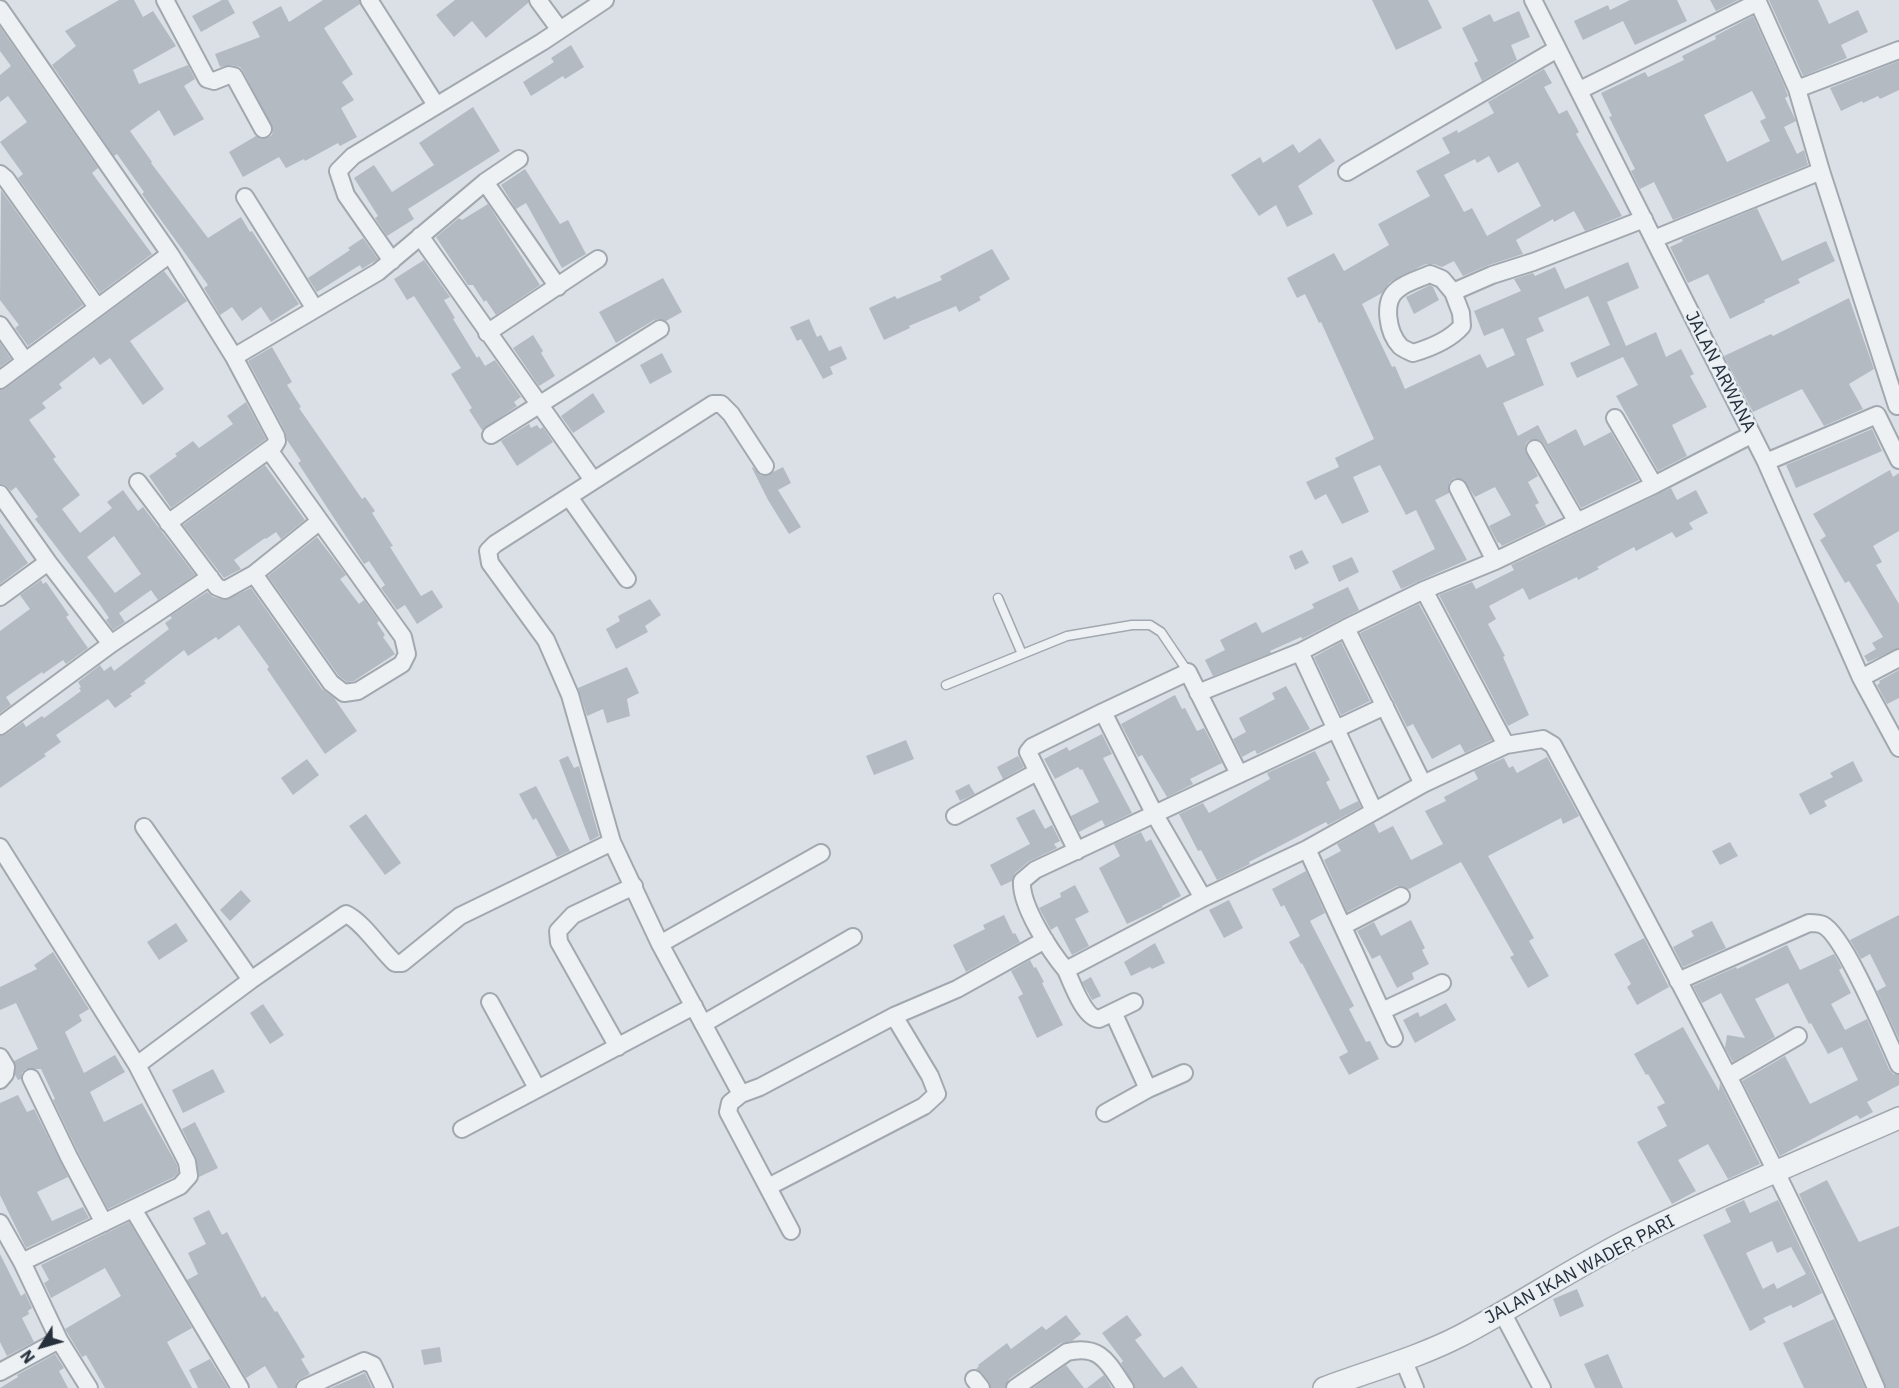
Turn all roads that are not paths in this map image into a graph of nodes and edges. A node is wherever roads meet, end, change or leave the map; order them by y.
1 (165, 0) edge
2 (369, 0) edge
3 (538, 0) edge
4 (605, 0) edge
5 (1533, 0) edge
6 (1757, 1) edge
7 (0, 9) edge
8 (560, 30) junction
9 (1557, 49) junction
10 (1899, 50) edge
11 (1797, 89) junction
12 (1580, 90) junction
13 (436, 105) junction
14 (263, 129) dead end
15 (519, 159) dead end
16 (1821, 171) junction
17 (1347, 172) dead end
18 (0, 174) edge
19 (484, 182) junction
20 (245, 197) dead end
21 (1644, 219) junction
22 (420, 236) junction
23 (1654, 239) junction
24 (170, 254) junction
25 (598, 259) dead end
26 (392, 261) junction
27 (558, 287) junction
28 (1453, 292) junction
29 (97, 307) junction
30 (315, 309) junction
31 (0, 325) edge
32 (660, 329) dead end
33 (487, 333) junction
34 (234, 357) junction
35 (25, 361) junction
36 (0, 380) edge
37 (539, 404) junction
38 (1898, 406) edge
39 (1877, 415) junction
40 (1614, 418) dead end
41 (491, 435) dead end
42 (1751, 435) junction
43 (1535, 449) dead end
44 (268, 450) junction
45 (1899, 460) edge
46 (1766, 462) junction
47 (765, 466) dead end
48 (593, 480) junction
49 (138, 482) dead end
50 (1654, 485) junction
51 (1458, 488) dead end
52 (0, 494) edge
53 (569, 497) junction
54 (320, 521) junction
55 (1577, 522) junction
56 (168, 523) junction
57 (1495, 561) junction
58 (48, 562) junction
59 (254, 574) junction
60 (210, 577) junction
61 (627, 579) dead end
62 (1424, 590) junction
63 (0, 597) edge
64 (998, 598) dead end
65 (1346, 628) junction
66 (111, 644) junction
67 (1300, 652) junction
68 (1022, 654) junction
69 (1899, 658) edge
70 (1188, 672) junction
71 (1861, 678) junction
72 (946, 685) dead end
73 (1198, 693) junction
74 (1385, 706) junction
75 (1103, 712) junction
76 (0, 726) edge
77 (1336, 730) junction
78 (1506, 745) junction
79 (1899, 748) edge
80 (1036, 772) junction
81 (1239, 774) junction
82 (1423, 784) junction
83 (1374, 812) junction
84 (1155, 815) junction
85 (955, 816) dead end
86 (144, 827) dead end
87 (612, 842) junction
88 (0, 847) edge
89 (1307, 849) junction
90 (1077, 852) junction
91 (821, 853) dead end
92 (634, 886) junction
93 (1401, 896) dead end
94 (1203, 898) junction
95 (1343, 926) junction
96 (853, 937) dead end
97 (1045, 940) junction
98 (660, 944) junction
99 (1066, 970) junction
100 (251, 980) junction
101 (1678, 981) junction
102 (1442, 983) dead end
103 (490, 1002) dead end
104 (1134, 1002) dead end
105 (694, 1006) junction
106 (1382, 1011) junction
107 (1113, 1012) junction
108 (894, 1016) junction
109 (703, 1024) junction
110 (1798, 1036) dead end
111 (1394, 1038) dead end
112 (618, 1047) junction
113 (0, 1057) edge
114 (137, 1065) junction
115 (1899, 1065) edge
116 (1184, 1073) dead end
117 (1729, 1076) junction
118 (31, 1078) dead end
119 (0, 1080) edge
120 (537, 1088) junction
121 (1148, 1089) junction
122 (741, 1094) junction
123 (1105, 1113) dead end
124 (1899, 1118) edge
125 (462, 1129) dead end
126 (1777, 1172) junction
127 (768, 1187) junction
128 (133, 1209) junction
129 (0, 1223) edge
130 (104, 1223) junction
131 (791, 1231) dead end
132 (22, 1262) junction
133 (1502, 1312) junction
134 (59, 1340) junction
135 (1403, 1359) junction
136 (0, 1372) edge
137 (89, 1388) edge
138 (240, 1388) edge
139 (305, 1388) edge
140 (384, 1388) edge
141 (1015, 1388) edge
142 (1125, 1388) edge
143 (1324, 1388) edge
144 (1415, 1388) edge
145 (1542, 1388) edge
146 (1876, 1388) edge

1 - 14 street
2 - 13 street
3 - 8 street
4 - 8 street
5 - 9 street, JALAN ARWANA
6 - 11 street
6 - 12 street
7 - 24 street
8 - 13 street
9 - 12 street, JALAN ARWANA
9 - 17 street
10 - 11 street
11 - 16 street
12 - 21 street, JALAN ARWANA
13 - 26 street
15 - 19 street
16 - 23 street
16 - 38 street
18 - 29 street
19 - 22 street
19 - 27 street
20 - 30 street
21 - 23 street, JALAN ARWANA
21 - 28 street
22 - 26 street
22 - 33 street
23 - 42 street, JALAN ARWANA
24 - 29 street
24 - 34 street
25 - 27 street
26 - 30 street
27 - 33 street
28 - 28 street
29 - 35 street
30 - 34 street
31 - 35 street
32 - 37 street
33 - 37 street
34 - 44 street
35 - 36 street
37 - 41 street
37 - 48 street
38 - 39 street
39 - 45 street
39 - 46 street
40 - 50 street
42 - 46 street, JALAN ARWANA
42 - 50 street
43 - 55 street
44 - 54 street
44 - 56 street
46 - 71 street, JALAN ARWANA
47 - 48 street
48 - 53 street
49 - 56 street
50 - 55 street
51 - 57 street
52 - 58 street
53 - 61 street
53 - 87 street
54 - 59 street
54 - 59 street
55 - 57 street
56 - 60 street
57 - 62 street
58 - 63 street
58 - 66 street
59 - 60 street
60 - 66 street
62 - 65 street
62 - 78 street
64 - 68 lane
65 - 67 street
65 - 74 street
66 - 76 street
67 - 73 street
67 - 77 street
68 - 70 lane
68 - 72 lane
69 - 71 street
70 - 73 street
70 - 75 street
71 - 79 street, JALAN ARWANA
73 - 81 street
74 - 77 street
74 - 82 street
75 - 80 street
75 - 84 street
77 - 81 street
77 - 83 street
78 - 82 street
78 - 101 street
80 - 85 street
80 - 90 street
81 - 84 street
82 - 83 street
83 - 89 street
84 - 90 street
84 - 94 street
86 - 100 street
87 - 92 street
87 - 100 street
88 - 114 street
89 - 94 street
89 - 95 street
90 - 97 street
91 - 98 street
92 - 98 street
92 - 112 street
93 - 95 street
94 - 99 street
95 - 106 street
96 - 109 street
97 - 99 street
97 - 108 street
98 - 105 street
99 - 107 street
100 - 114 street
101 - 115 street
101 - 117 street
102 - 106 street
103 - 120 street
104 - 107 street
105 - 109 street
105 - 112 street
106 - 111 street
107 - 121 street
108 - 122 street
108 - 127 street
109 - 122 street
110 - 117 street
112 - 120 street
113 - 119 street
114 - 128 street
116 - 121 street
117 - 126 street
118 - 130 street
120 - 125 street
121 - 123 street
122 - 127 street
124 - 126 street, JALAN IKAN WADER PARI
126 - 133 street, JALAN IKAN WADER PARI
126 - 146 street
127 - 131 street
128 - 130 street
128 - 138 street
129 - 132 street
130 - 132 street
132 - 134 street
133 - 135 street, JALAN IKAN WADER PARI
133 - 145 street
134 - 136 street
134 - 137 street
135 - 143 street, JALAN IKAN WADER PARI
135 - 144 street
139 - 140 street
141 - 142 street

